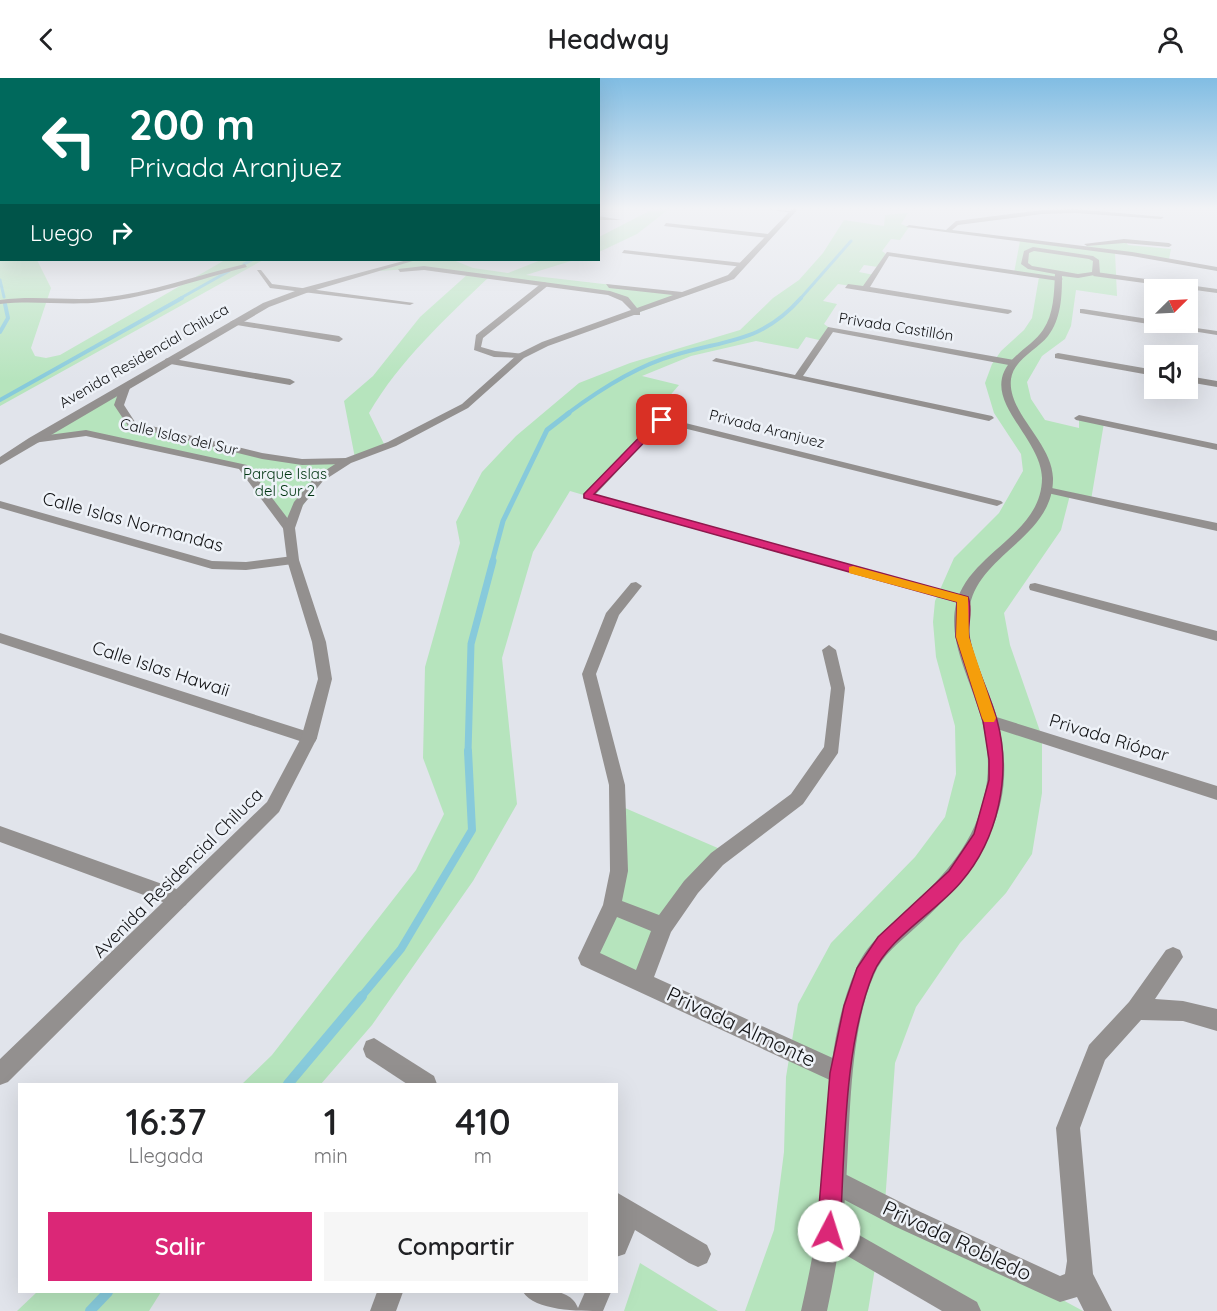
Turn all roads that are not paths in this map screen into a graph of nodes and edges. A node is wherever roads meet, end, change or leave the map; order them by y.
1 (243, 267) edge
2 (393, 267) edge
3 (469, 267) edge
4 (742, 267) edge
5 (879, 267) edge
6 (985, 267) edge
7 (1030, 267) edge
8 (1096, 267) edge
9 (379, 271) junction
10 (259, 272) dead end
11 (1096, 274) junction
12 (1059, 276) junction
13 (546, 284) junction
14 (270, 286) junction
15 (848, 286) dead end
16 (865, 288) junction
17 (306, 290) junction
18 (1217, 291) edge
19 (690, 294) junction
20 (0, 302) edge
21 (410, 303) dead end
22 (266, 305) junction
23 (1083, 311) dead end
24 (1008, 312) dead end
25 (637, 313) junction
26 (234, 322) junction
27 (1217, 333) edge
28 (339, 339) dead end
29 (520, 356) junction
30 (1058, 356) dead end
31 (168, 361) junction
32 (716, 361) dead end
33 (1014, 363) junction
34 (1144, 371) edge
35 (797, 378) junction
36 (1198, 381) edge
37 (290, 382) dead end
38 (1217, 384) edge
39 (125, 388) junction
40 (989, 418) dead end
41 (1079, 418) dead end
42 (33, 440) junction
43 (1217, 447) edge
44 (347, 461) junction
45 (0, 462) edge
46 (1047, 490) junction
47 (997, 503) dead end
48 (0, 504) edge
49 (1217, 527) edge
50 (289, 528) junction
51 (293, 560) junction
52 (636, 586) dead end
53 (1035, 587) dead end
54 (964, 600) junction
55 (1217, 636) edge
56 (0, 638) edge
57 (829, 650) dead end
58 (990, 721) junction
59 (309, 738) junction
60 (1217, 792) edge
61 (0, 834) edge
62 (179, 899) junction
63 (612, 906) junction
64 (663, 926) junction
65 (1173, 957) dead end
66 (642, 981) junction
67 (1136, 1009) junction
68 (1217, 1020) edge
69 (374, 1049) dead end
70 (840, 1073) junction
71 (0, 1074) edge
72 (425, 1083) edge
73 (833, 1180) junction
74 (623, 1208) edge
75 (829, 1231) junction
76 (618, 1234) edge
77 (698, 1254) dead end
78 (1080, 1276) junction
79 (390, 1293) edge
80 (538, 1293) edge
81 (598, 1293) edge
82 (383, 1311) edge
83 (566, 1311) edge
84 (590, 1311) edge
85 (814, 1311) edge
86 (968, 1311) edge
87 (1099, 1311) edge

1 - 20 street
2 - 9 street, Avenida Residencial Chiluca
3 - 19 street
4 - 19 street
5 - 16 street
6 - 12 street
7 - 12 street
8 - 11 street
9 - 13 street
9 - 17 street, Avenida Residencial Chiluca
10 - 14 street
11 - 12 street
11 - 18 street
12 - 33 street
13 - 25 street
13 - 29 street
14 - 17 street
14 - 22 street
15 - 16 street
16 - 24 street
17 - 21 street
17 - 22 street, Avenida Residencial Chiluca
19 - 25 street
22 - 26 street, Avenida Residencial Chiluca
23 - 27 street
25 - 29 street
26 - 28 street
26 - 31 street, Avenida Residencial Chiluca
29 - 44 street
30 - 34 street
31 - 37 street
31 - 39 street, Avenida Residencial Chiluca
32 - 35 street
33 - 35 street, Privada Castillón
33 - 46 street
35 - 40 street
36 - 38 street
39 - 42 street, Avenida Residencial Chiluca
39 - 44 street, Calle Islas del Sur
41 - 43 street
42 - 45 street, Avenida Residencial Chiluca
42 - 50 street, Calle Islas del Sur
44 - 50 street
46 - 49 street
46 - 54 street
47 - 54 street, Privada Aranjuez
48 - 51 street, Calle Islas Normandas
50 - 51 street, Avenida Residencial Chiluca
51 - 59 street, Avenida Residencial Chiluca
52 - 63 street, Privada Almonte
53 - 55 street
54 - 58 street
56 - 59 street, Calle Islas Hawaii
57 - 64 street
58 - 60 street, Privada Riópar
58 - 70 street
59 - 62 street, Avenida Residencial Chiluca
61 - 62 street
62 - 71 street, Avenida Residencial Chiluca
63 - 64 street
63 - 66 street, Privada Almonte
64 - 66 street
65 - 67 street
66 - 70 street, Privada Almonte
67 - 68 street
67 - 78 street
69 - 72 street
70 - 73 street
73 - 75 street
73 - 78 street, Privada Robledo
74 - 76 street
74 - 77 street
75 - 85 street
75 - 86 street
78 - 87 street
79 - 82 street
80 - 83 street
81 - 84 street

